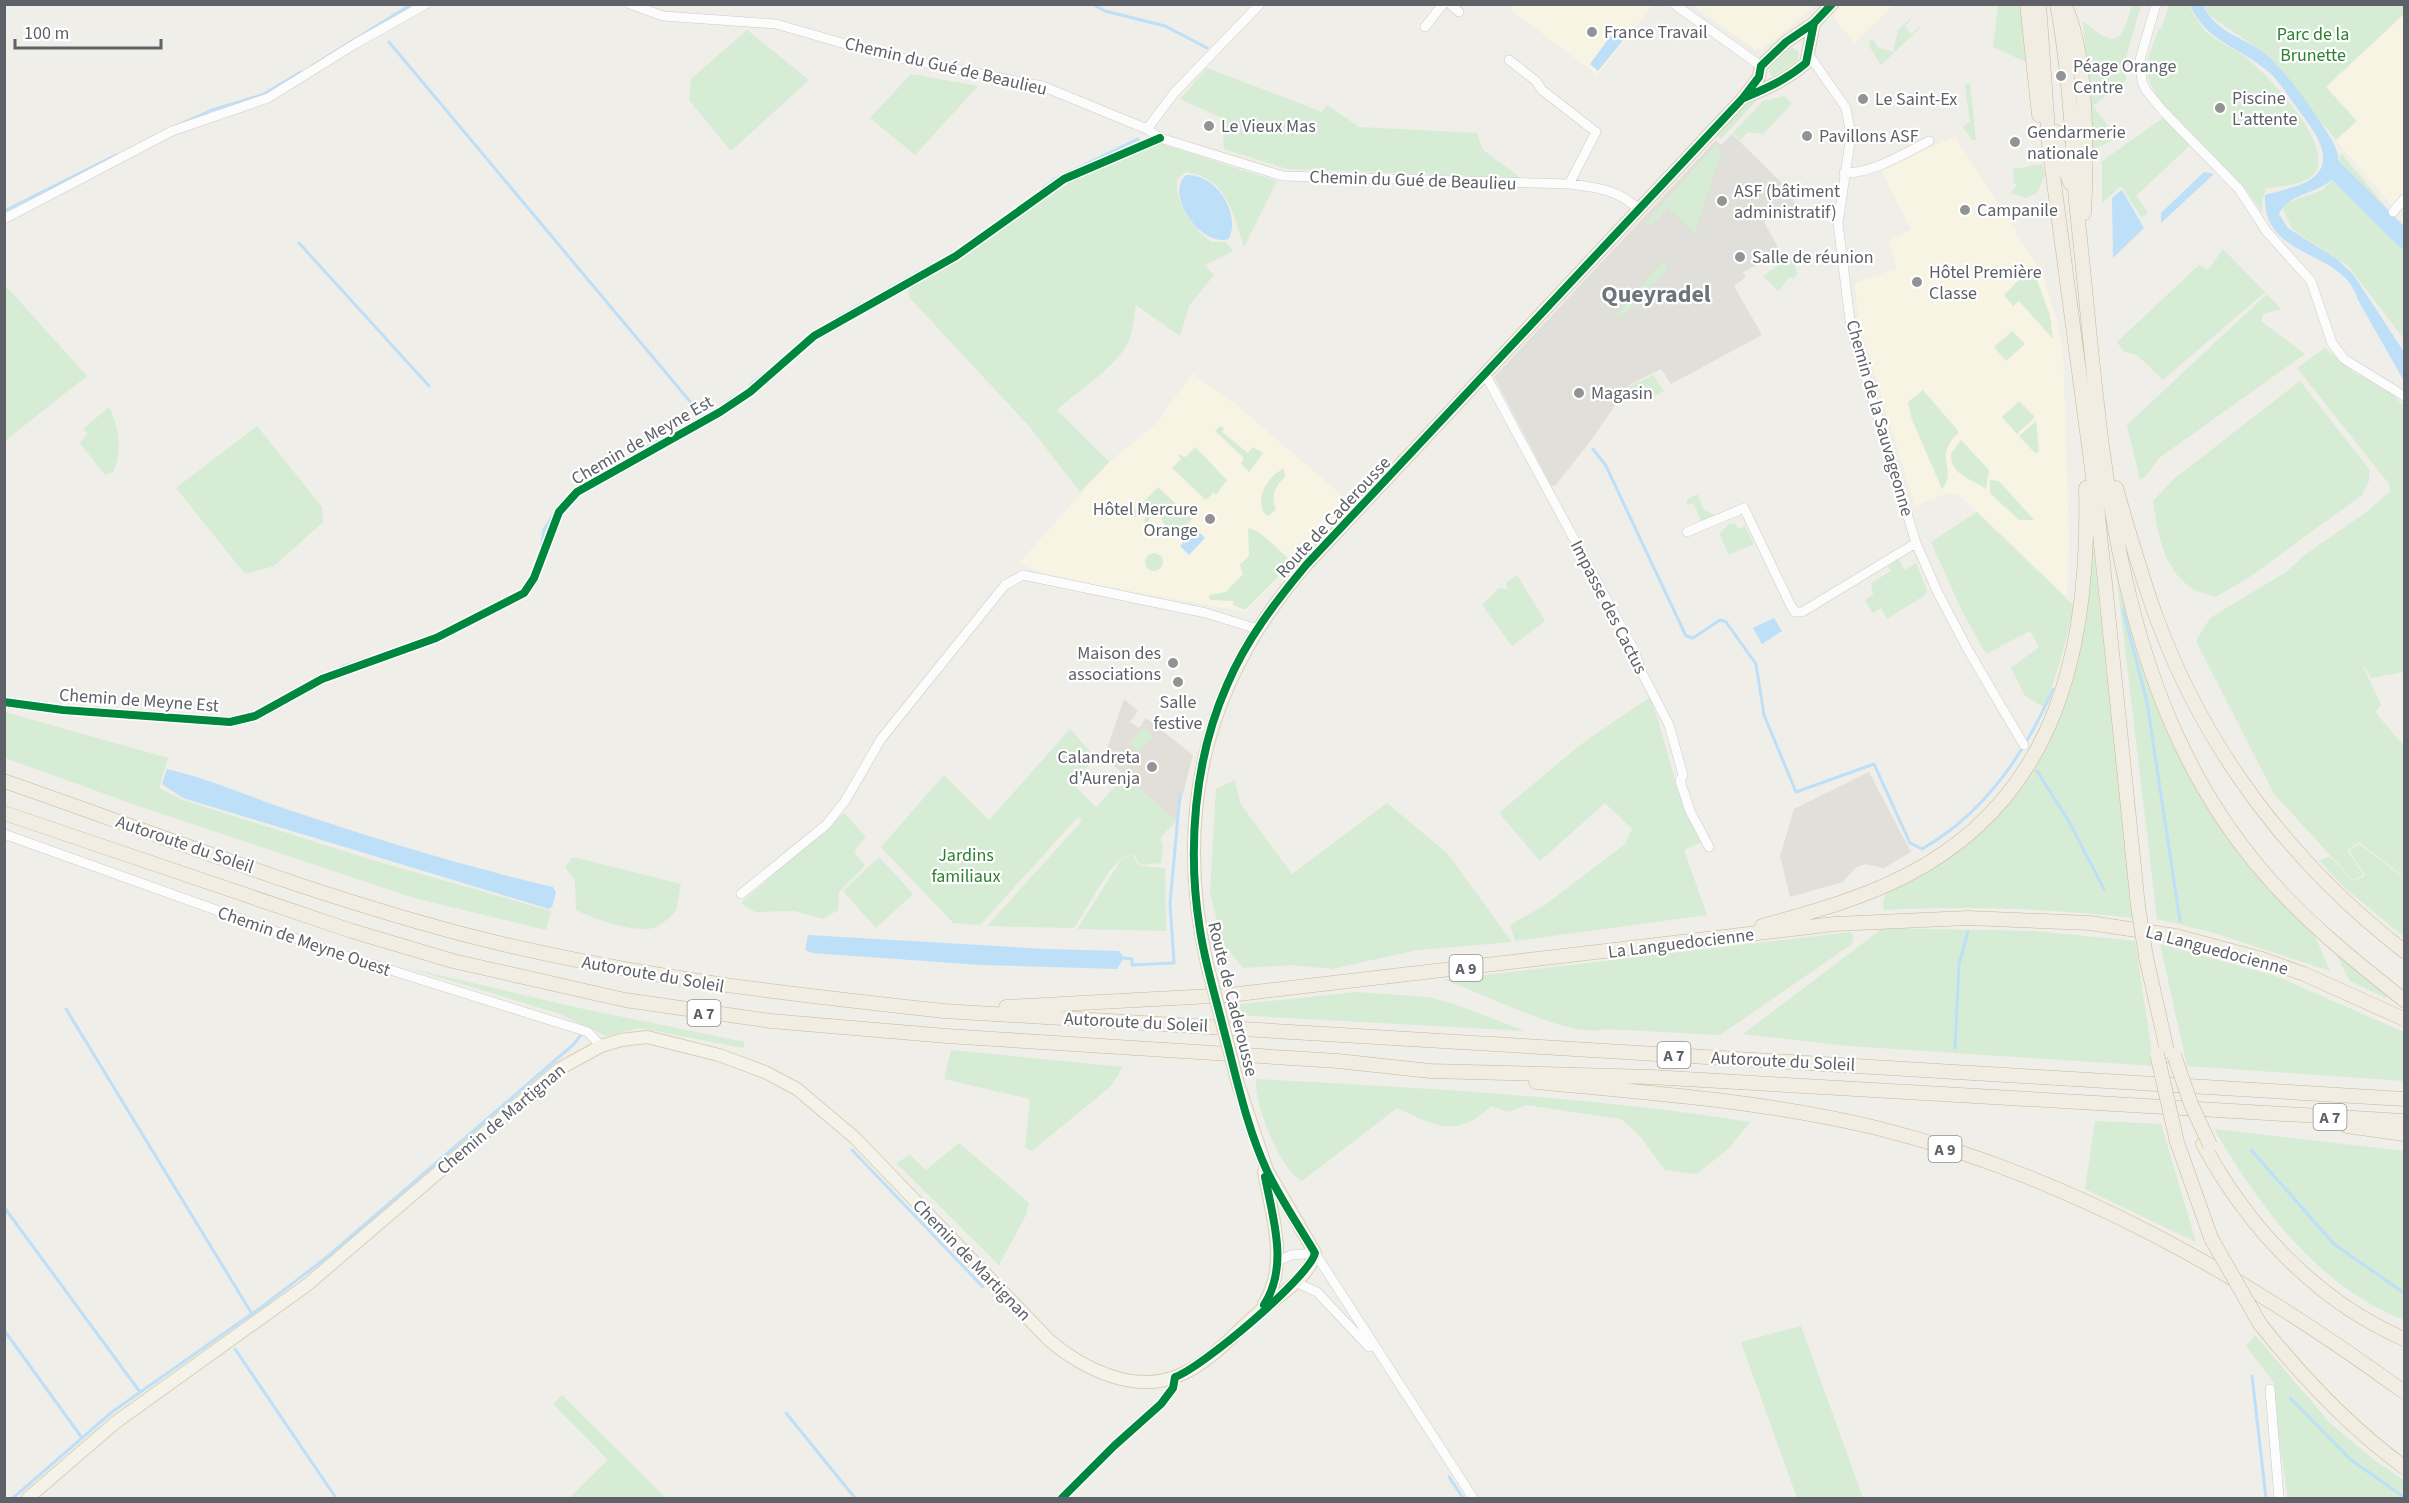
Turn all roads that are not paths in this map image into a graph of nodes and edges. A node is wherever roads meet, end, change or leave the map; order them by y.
1 (426, 4) edge
2 (630, 4) edge
3 (1260, 4) edge
4 (1443, 4) edge
5 (1450, 4) edge
6 (1674, 4) edge
7 (1832, 4) edge
8 (2027, 4) edge
9 (2037, 4) edge
10 (2043, 4) edge
11 (2050, 4) edge
12 (2156, 4) edge
13 (2062, 5) edge
14 (1459, 12) dead end
15 (1814, 23) junction
16 (1425, 27) dead end
17 (1793, 39) junction
18 (1808, 51) junction
19 (1509, 60) dead end
20 (1799, 69) junction
21 (1820, 73) junction
22 (1762, 76) junction
23 (1147, 129) junction
24 (1160, 138) junction
25 (1929, 141) dead end
26 (2049, 145) junction
27 (1844, 173) junction
28 (1569, 184) junction
29 (2075, 199) junction
30 (2404, 199) edge
31 (1639, 210) junction
32 (2393, 212) dead end
33 (4, 219) edge
34 (2082, 243) junction
35 (1485, 374) junction
36 (2404, 396) edge
37 (2090, 413) junction
38 (2100, 432) junction
39 (1688, 532) dead end
40 (1916, 543) junction
41 (1257, 629) junction
42 (4, 702) edge
43 (2025, 745) dead end
44 (4, 782) edge
45 (4, 813) edge
46 (4, 834) edge
47 (1709, 847) dead end
48 (741, 894) dead end
49 (1702, 940) junction
50 (2404, 951) edge
51 (2404, 1000) edge
52 (944, 1011) junction
53 (2404, 1019) edge
54 (601, 1046) junction
55 (2167, 1054) junction
56 (1430, 1071) junction
57 (2404, 1099) edge
58 (2256, 1112) junction
59 (2404, 1121) edge
60 (2404, 1134) edge
61 (2207, 1144) junction
62 (1260, 1155) junction
63 (1315, 1253) junction
64 (1278, 1261) junction
65 (1296, 1282) junction
66 (1259, 1312) junction
67 (2404, 1332) edge
68 (2404, 1339) edge
69 (1390, 1368) junction
70 (1175, 1377) junction
71 (2270, 1389) dead end
72 (2404, 1392) edge
73 (2404, 1467) edge
74 (28, 1498) edge
75 (1062, 1498) edge
76 (1473, 1498) edge
77 (2279, 1498) edge

1 - 33 street
2 - 23 street, Chemin du Gué de Beaulieu
3 - 23 street
4 - 16 street
5 - 14 street
6 - 22 street
7 - 15 main road, Route de Caderousse
8 - 26 highway
9 - 26 highway
10 - 29 highway
11 - 29 highway
12 - 36 street
13 - 29 highway
13 - 34 highway
15 - 17 main road, Route de Caderousse
15 - 18 main road
17 - 18 main road
17 - 22 main road, Route de Caderousse
18 - 20 main road
18 - 21 street, Chemin de la Sauvageonne
19 - 28 street
20 - 21 street
20 - 22 main road
21 - 27 street, Chemin de la Sauvageonne
22 - 31 main road, Route de Caderousse
23 - 24 street, Chemin du Gué de Beaulieu
24 - 28 street, Chemin du Gué de Beaulieu
24 - 42 street, Chemin de Meyne Est
25 - 27 street
26 - 37 highway
27 - 40 street, Chemin de la Sauvageonne
28 - 31 street, Chemin du Gué de Beaulieu
29 - 34 highway
30 - 32 street
31 - 35 main road, Route de Caderousse
34 - 37 highway
35 - 41 main road, Route de Caderousse
35 - 47 street, Impasse des Cactus
37 - 38 highway
37 - 49 highway
37 - 55 highway, bridge
38 - 50 highway
38 - 51 highway
39 - 40 street
40 - 43 street, Chemin de la Sauvageonne
41 - 48 street
41 - 62 main road, Route de Caderousse, bridge
44 - 52 highway, Autoroute du Soleil / A 7
45 - 56 highway, Autoroute du Soleil / A 7
46 - 54 street, Chemin de Meyne Ouest
49 - 52 highway, La Languedocienne / A 9
49 - 53 highway, La Languedocienne / A 9
52 - 57 highway, Autoroute du Soleil / A 7
54 - 70 main road, Chemin de Martignan
54 - 74 main road, Chemin de Martignan
55 - 61 highway
55 - 73 highway, bridge
56 - 58 highway, Autoroute du Soleil / A 7
56 - 72 highway, A 9
58 - 59 highway, Autoroute du Soleil / A 7
58 - 60 highway
61 - 67 highway
61 - 68 highway
62 - 63 main road, Route de Caderousse
62 - 64 main road, Chemin de Martignan
63 - 64 street
63 - 65 main road, Chemin de Martignan
63 - 69 street, Route de Caderousse
64 - 66 main road, Chemin de Martignan
65 - 66 main road, Chemin de Martignan
65 - 69 street
66 - 70 main road, Chemin de Martignan
69 - 76 street, Route de Caderousse
70 - 75 street
71 - 77 street

